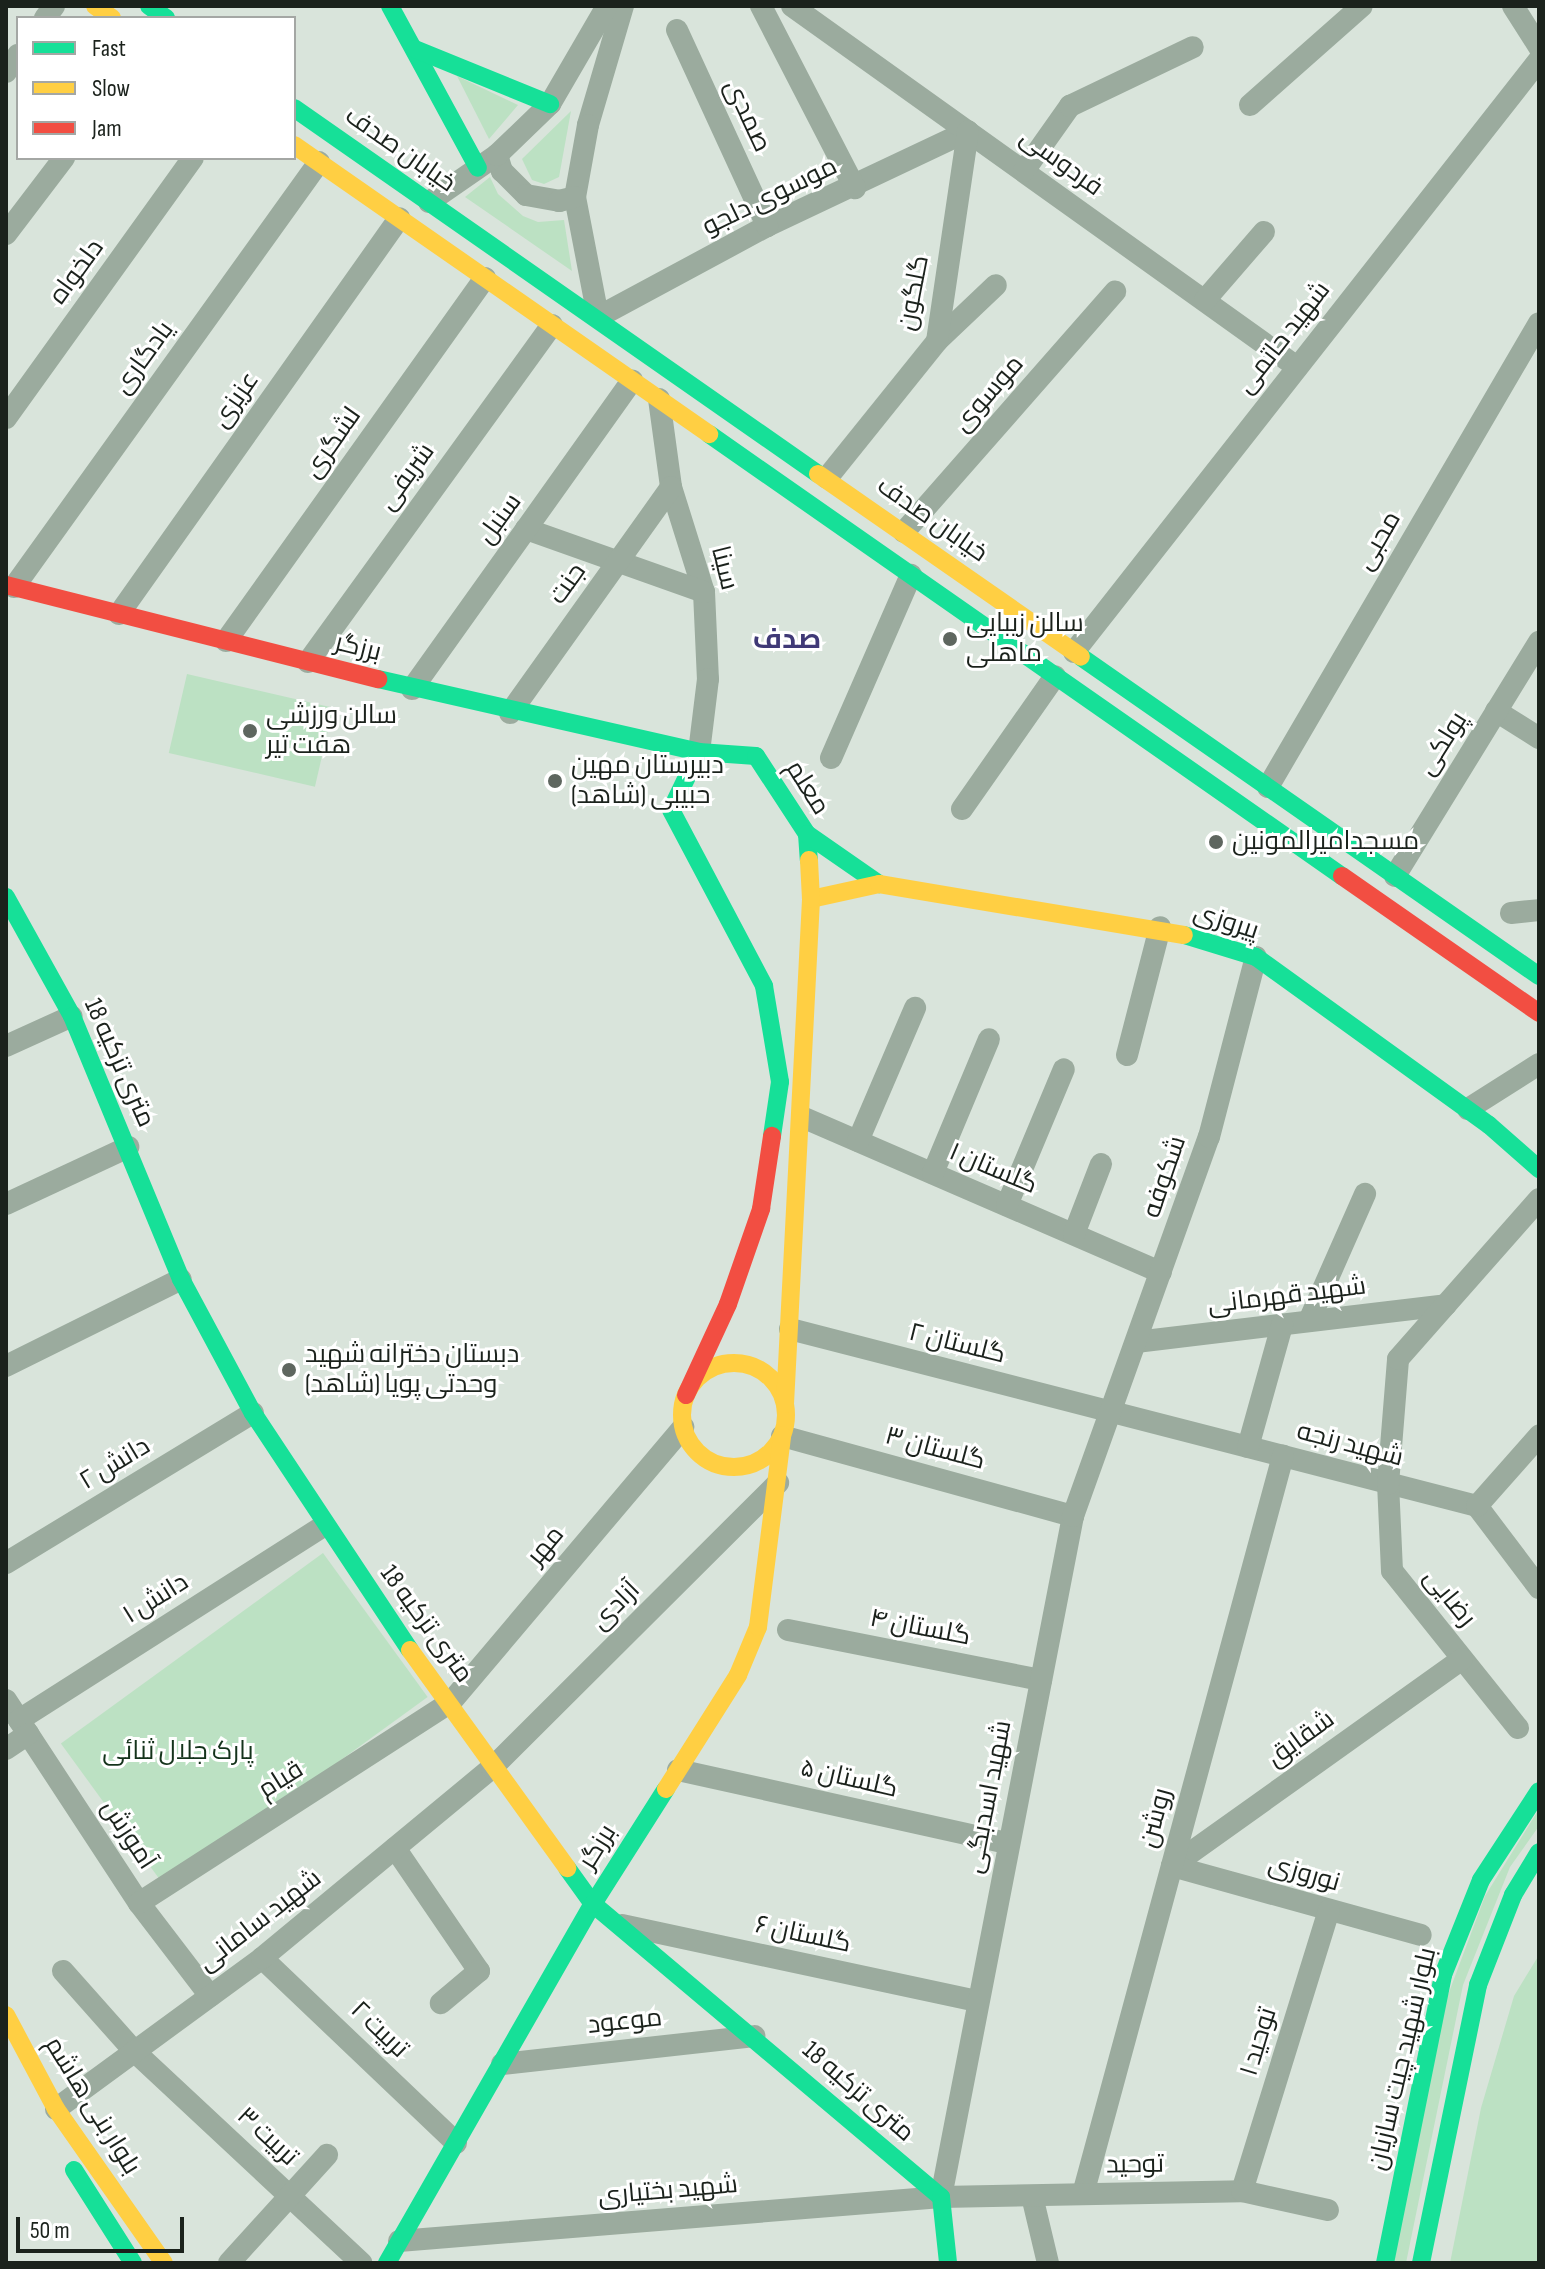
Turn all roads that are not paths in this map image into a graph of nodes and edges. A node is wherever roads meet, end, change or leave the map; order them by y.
1 (390, 6) edge
2 (607, 6) edge
3 (623, 6) edge
4 (761, 6) edge
5 (1362, 6) edge
6 (1513, 6) edge
7 (796, 7) edge
8 (677, 30) dead end
9 (1536, 37) edge
10 (1193, 47) dead end
11 (415, 49) junction
12 (1539, 60) edge
13 (550, 104) junction
14 (1250, 105) dead end
15 (296, 109) edge
16 (968, 131) junction
17 (296, 146) edge
18 (497, 155) junction
19 (62, 160) edge
20 (192, 160) edge
21 (319, 162) junction
22 (478, 168) junction
23 (1024, 171) junction
24 (855, 188) junction
25 (575, 197) junction
26 (429, 202) junction
27 (399, 218) junction
28 (767, 226) junction
29 (1264, 232) dead end
30 (6, 234) edge
31 (485, 278) junction
32 (996, 285) dead end
33 (1115, 292) dead end
34 (1205, 300) junction
35 (598, 317) junction
36 (1539, 323) edge
37 (552, 325) junction
38 (937, 341) junction
39 (1297, 367) junction
40 (632, 381) junction
41 (659, 399) junction
42 (6, 418) edge
43 (827, 478) junction
44 (671, 487) junction
45 (526, 529) junction
46 (904, 532) junction
47 (619, 560) junction
48 (911, 575) junction
49 (10, 586) edge
50 (704, 592) junction
51 (119, 614) junction
52 (226, 641) junction
53 (1539, 642) edge
54 (1074, 652) junction
55 (308, 662) junction
56 (1055, 676) junction
57 (412, 689) junction
58 (1496, 711) junction
59 (510, 713) junction
60 (1539, 738) edge
61 (699, 752) junction
62 (831, 758) dead end
63 (1268, 787) junction
64 (962, 809) dead end
65 (807, 834) junction
66 (1395, 876) junction
67 (879, 884) junction
68 (6, 897) edge
69 (811, 899) junction
70 (1539, 910) edge
71 (1511, 913) dead end
72 (1160, 927) junction
73 (1256, 957) junction
74 (1539, 976) edge
75 (915, 1008) dead end
76 (1539, 1013) edge
77 (72, 1016) junction
78 (989, 1039) dead end
79 (6, 1046) edge
80 (1127, 1055) dead end
81 (1539, 1064) edge
82 (1064, 1069) dead end
83 (1468, 1109) junction
84 (802, 1117) junction
85 (858, 1141) junction
86 (128, 1147) junction
87 (1101, 1164) dead end
88 (1539, 1169) edge
89 (933, 1173) junction
90 (1365, 1194) dead end
91 (1539, 1199) edge
92 (6, 1204) edge
93 (1007, 1205) junction
94 (1074, 1234) junction
95 (1161, 1272) junction
96 (181, 1279) junction
97 (1446, 1305) junction
98 (1309, 1321) junction
99 (1282, 1325) junction
100 (790, 1329) junction
101 (1136, 1342) junction
102 (6, 1366) edge
103 (686, 1395) junction
104 (785, 1404) junction
105 (1111, 1412) junction
106 (253, 1413) junction
107 (683, 1427) junction
108 (782, 1436) junction
109 (1539, 1436) edge
110 (1248, 1447) junction
111 (1283, 1456) junction
112 (779, 1483) junction
113 (1388, 1484) junction
114 (1477, 1506) junction
115 (1073, 1516) junction
116 (324, 1526) junction
117 (6, 1563) edge
118 (1539, 1588) edge
119 (788, 1630) dead end
120 (1462, 1659) junction
121 (1041, 1680) junction
122 (6, 1700) edge
123 (451, 1702) junction
124 (23, 1727) junction
125 (1518, 1728) dead end
126 (6, 1749) edge
127 (492, 1768) junction
128 (678, 1770) junction
129 (1539, 1791) edge
130 (1008, 1843) junction
131 (395, 1848) junction
132 (1539, 1852) edge
133 (1172, 1866) junction
134 (139, 1903) junction
135 (593, 1904) junction
136 (1329, 1910) junction
137 (618, 1924) junction
138 (1421, 1935) dead end
139 (262, 1958) junction
140 (63, 1971) dead end
141 (210, 1996) junction
142 (977, 2001) junction
143 (441, 2003) dead end
144 (6, 2015) edge
145 (754, 2036) junction
146 (134, 2051) junction
147 (502, 2064) junction
148 (23, 2090) dead end
149 (56, 2109) junction
150 (456, 2143) junction
151 (327, 2155) dead end
152 (1242, 2191) junction
153 (1083, 2194) junction
154 (1032, 2196) junction
155 (290, 2197) junction
156 (941, 2197) junction
157 (1328, 2210) dead end
158 (399, 2241) junction
159 (133, 2263) edge
160 (164, 2263) edge
161 (229, 2263) edge
162 (361, 2263) edge
163 (387, 2263) edge
164 (948, 2263) edge
165 (1048, 2263) edge
166 (1385, 2263) edge
167 (1421, 2263) edge

1 - 11 street
2 - 13 street
3 - 25 street
4 - 24 street
5 - 14 street
6 - 9 street
7 - 16 street, فردوسی
8 - 28 street, صمدی
10 - 23 street
11 - 13 street
11 - 22 street
12 - 39 street, شهید حاتمی
13 - 18 street
15 - 26 street, خیابان صدف
16 - 23 street, فردوسی
16 - 24 street, موسوی دلجو
16 - 38 street, گلگون
17 - 21 street
18 - 22 street
18 - 25 street
19 - 30 street
20 - 42 street, دلخواه
21 - 27 street
21 - 49 street, یادگاری
22 - 26 street
23 - 34 street, فردوسی
24 - 28 street, موسوی دلجو
25 - 35 street
26 - 35 street, خیابان صدف
27 - 31 street
27 - 51 street, عزیزی
28 - 35 street, موسوی دلجو
29 - 34 street
31 - 37 street
31 - 52 street, لشگری
32 - 38 street
33 - 46 street, موسوی
34 - 39 street, فردوسی
35 - 43 street, خیابان صدف
36 - 63 street, محبی
37 - 40 street
37 - 55 street, شریفی
38 - 43 street, گلگون
39 - 54 street, شهید حاتمی
40 - 41 street
40 - 45 street, سنبل
41 - 44 street, سینا
41 - 48 street
43 - 46 street, خیابان صدف
44 - 47 street, جنت
44 - 50 street, سینا
45 - 47 street
45 - 57 street, سنبل
46 - 54 street, خیابان صدف
47 - 50 street
47 - 59 street, جنت
48 - 56 street
48 - 62 street
49 - 51 street, برزگر
50 - 61 street, سینا
51 - 52 street, برزگر
52 - 55 street, برزگر
53 - 58 street, پولکی
54 - 63 street, خیابان صدف
55 - 57 street, برزگر
56 - 64 street
56 - 76 street
57 - 59 street, برزگر
58 - 60 street
58 - 66 street, پولکی
59 - 61 street, برزگر
61 - 65 street, معلم
61 - 103 street
63 - 66 street, خیابان صدف
65 - 67 street
65 - 69 street, معلم
66 - 74 street, خیابان صدف
67 - 69 street
67 - 72 street, پیروزی
68 - 77 street, 18 متری تزکیه
69 - 84 street, معلم
70 - 71 street
72 - 73 street, پیروزی
72 - 80 street
73 - 83 street, پیروزی
73 - 95 street, شکوفه
75 - 85 street
77 - 79 street
77 - 86 street, 18 متری تزکیه
78 - 89 street
81 - 83 street
82 - 93 street
83 - 88 street, پیروزی
84 - 85 street, گلستان ۱
84 - 100 street, معلم
85 - 89 street, گلستان ۱
86 - 92 street
86 - 96 street, 18 متری تزکیه
87 - 94 street
89 - 93 street, گلستان ۱
90 - 98 street
91 - 97 street
93 - 94 street, گلستان ۱
94 - 95 street, گلستان ۱
95 - 101 street, شکوفه
96 - 102 street
96 - 106 street, 18 متری تزکیه
97 - 98 street, شهید قهرمانی
97 - 113 street
98 - 99 street, شهید قهرمانی
99 - 101 street, شهید قهرمانی
99 - 110 street
100 - 104 street, معلم
100 - 105 street, گلستان ۲
101 - 105 street, شکوفه
103 - 104 street
103 - 107 street
104 - 108 street
105 - 110 street, شهید رنجه
105 - 115 street, شهید اسدبگی
106 - 116 street, 18 متری تزکیه
106 - 117 street, دانش ۲
107 - 108 street
107 - 123 street, مهر
108 - 112 street, برزگر
108 - 115 street, گلستان ۳
109 - 114 street
110 - 111 street, شهید رنجه
111 - 113 street, شهید رنجه
111 - 133 street, روشن
112 - 127 street, آزادی
112 - 128 street, برزگر
113 - 114 street, شهید رنجه
113 - 120 street, رضایی
114 - 118 street
115 - 121 street, شهید اسدبگی
116 - 123 street, 18 متری تزکیه
116 - 124 street, دانش ۱
119 - 121 street, گلستان ۴
120 - 125 street, رضایی
120 - 133 street, شقایق
121 - 130 street, شهید اسدبگی
122 - 124 street, آموزش
123 - 127 street, 18 متری تزکیه
123 - 134 street, قیام
124 - 126 street, دانش ۱
124 - 134 street, آموزش
127 - 131 street, شهید سامانی
127 - 135 street, 18 متری تزکیه
128 - 130 street, گلستان ۵
128 - 135 street, برزگر
129 - 166 street, بلوار شهید چیت سازیان
130 - 142 street, شهید اسدبگی
131 - 139 street, شهید سامانی
131 - 143 street
132 - 167 street
133 - 136 street, نوروزی
133 - 153 street, روشن
134 - 141 street, آموزش
135 - 137 street, 18 متری تزکیه
135 - 147 street, برزگر
136 - 138 street, نوروزی
136 - 152 street, توحید ۱
137 - 142 street, گلستان ۶
137 - 145 street, 18 متری تزکیه
139 - 141 street, شهید سامانی
139 - 150 street, تربیت ۲
140 - 146 street, تربیت ۳
141 - 146 street, شهید سامانی
142 - 156 street, شهید اسدبگی
144 - 149 street, بلوار بنی هاشم
145 - 147 street, موعود
145 - 156 street, 18 متری تزکیه
146 - 149 street, شهید سامانی
146 - 155 street, تربیت ۳
147 - 150 street, برزگر
148 - 159 street, بلوار بنی هاشم
149 - 160 street, بلوار بنی هاشم
150 - 158 street, برزگر
151 - 155 street
152 - 153 street, توحید
152 - 157 street, توحید
153 - 154 street, توحید
154 - 156 street, توحید
154 - 165 street
155 - 161 street
155 - 162 street, تربیت ۳
156 - 158 street, شهید بختیاری
156 - 164 street
158 - 163 street, برزگر

